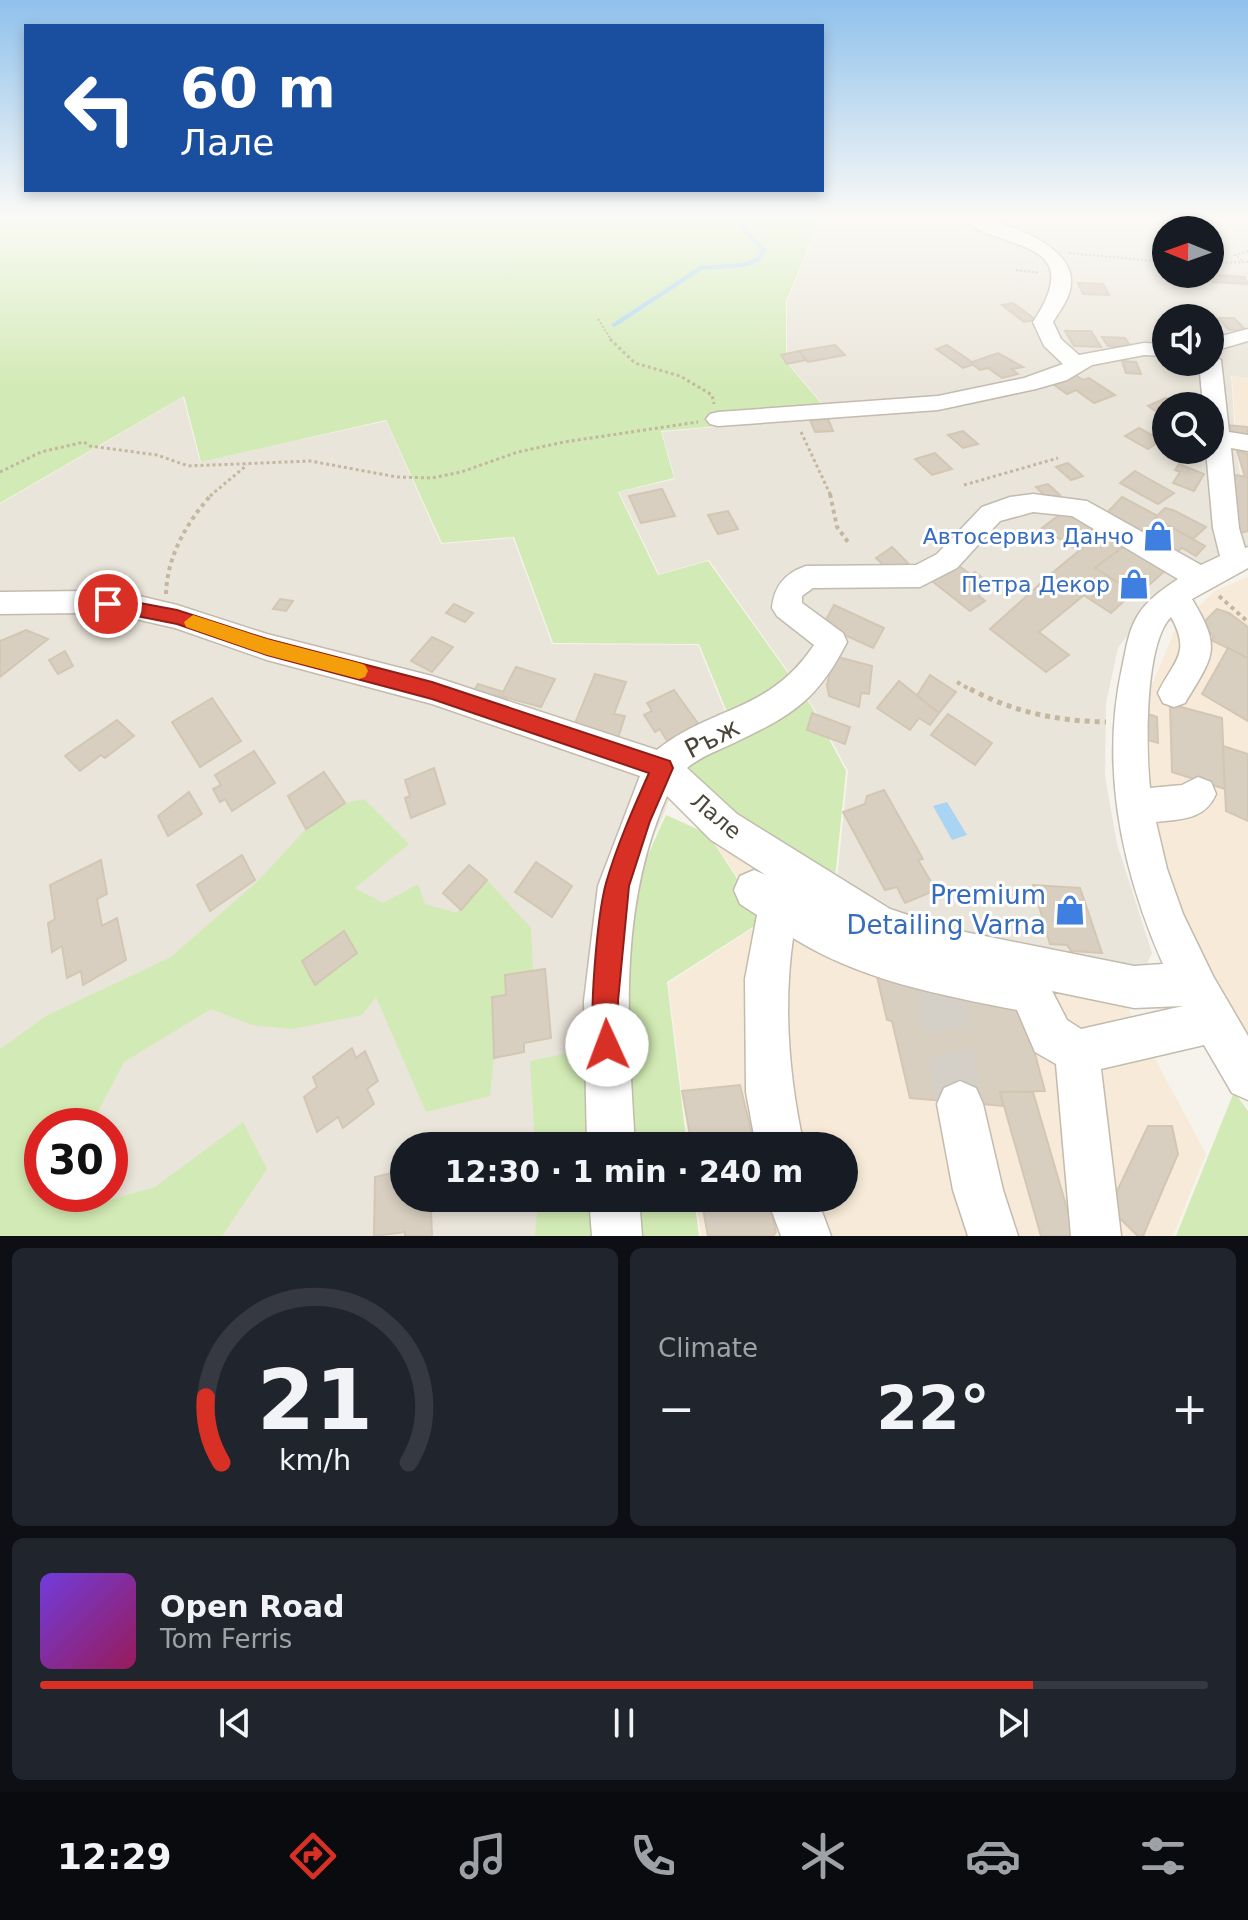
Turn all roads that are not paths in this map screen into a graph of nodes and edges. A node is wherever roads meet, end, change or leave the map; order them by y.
1 (1059, 274) edge
2 (1248, 335) edge
3 (1224, 342) edge
4 (1152, 351) edge
5 (1078, 364) junction
6 (718, 419) road end
7 (1224, 439) edge
8 (1248, 443) edge
9 (1219, 464) edge
10 (1241, 558) edge
11 (1187, 587) junction
12 (0, 603) edge
13 (1174, 693) dead end
14 (662, 768) junction
15 (1198, 794) dead end
16 (1134, 807) junction
17 (1195, 984) junction
18 (1215, 1021) junction
19 (1077, 1052) junction
20 (1248, 1077) edge
21 (960, 1104) tunnel mouth
22 (610, 1132) edge
23 (777, 1132) edge
24 (615, 1212) edge
25 (797, 1212) edge
26 (617, 1236) edge
27 (806, 1236) edge
28 (993, 1236) edge
29 (1096, 1236) edge

1 - 5 street
2 - 3 street
4 - 5 street
5 - 6 street
7 - 8 street
9 - 10 street
10 - 11 street
11 - 13 street
11 - 14 street, Ръж
11 - 16 street
12 - 14 street, Лале
14 - 17 street, Лале
14 - 22 street, Ръж
15 - 16 street
16 - 17 street
17 - 18 street
18 - 19 street
18 - 20 street
19 - 23 street
19 - 29 street
21 - 28 street
24 - 26 street
25 - 27 street

